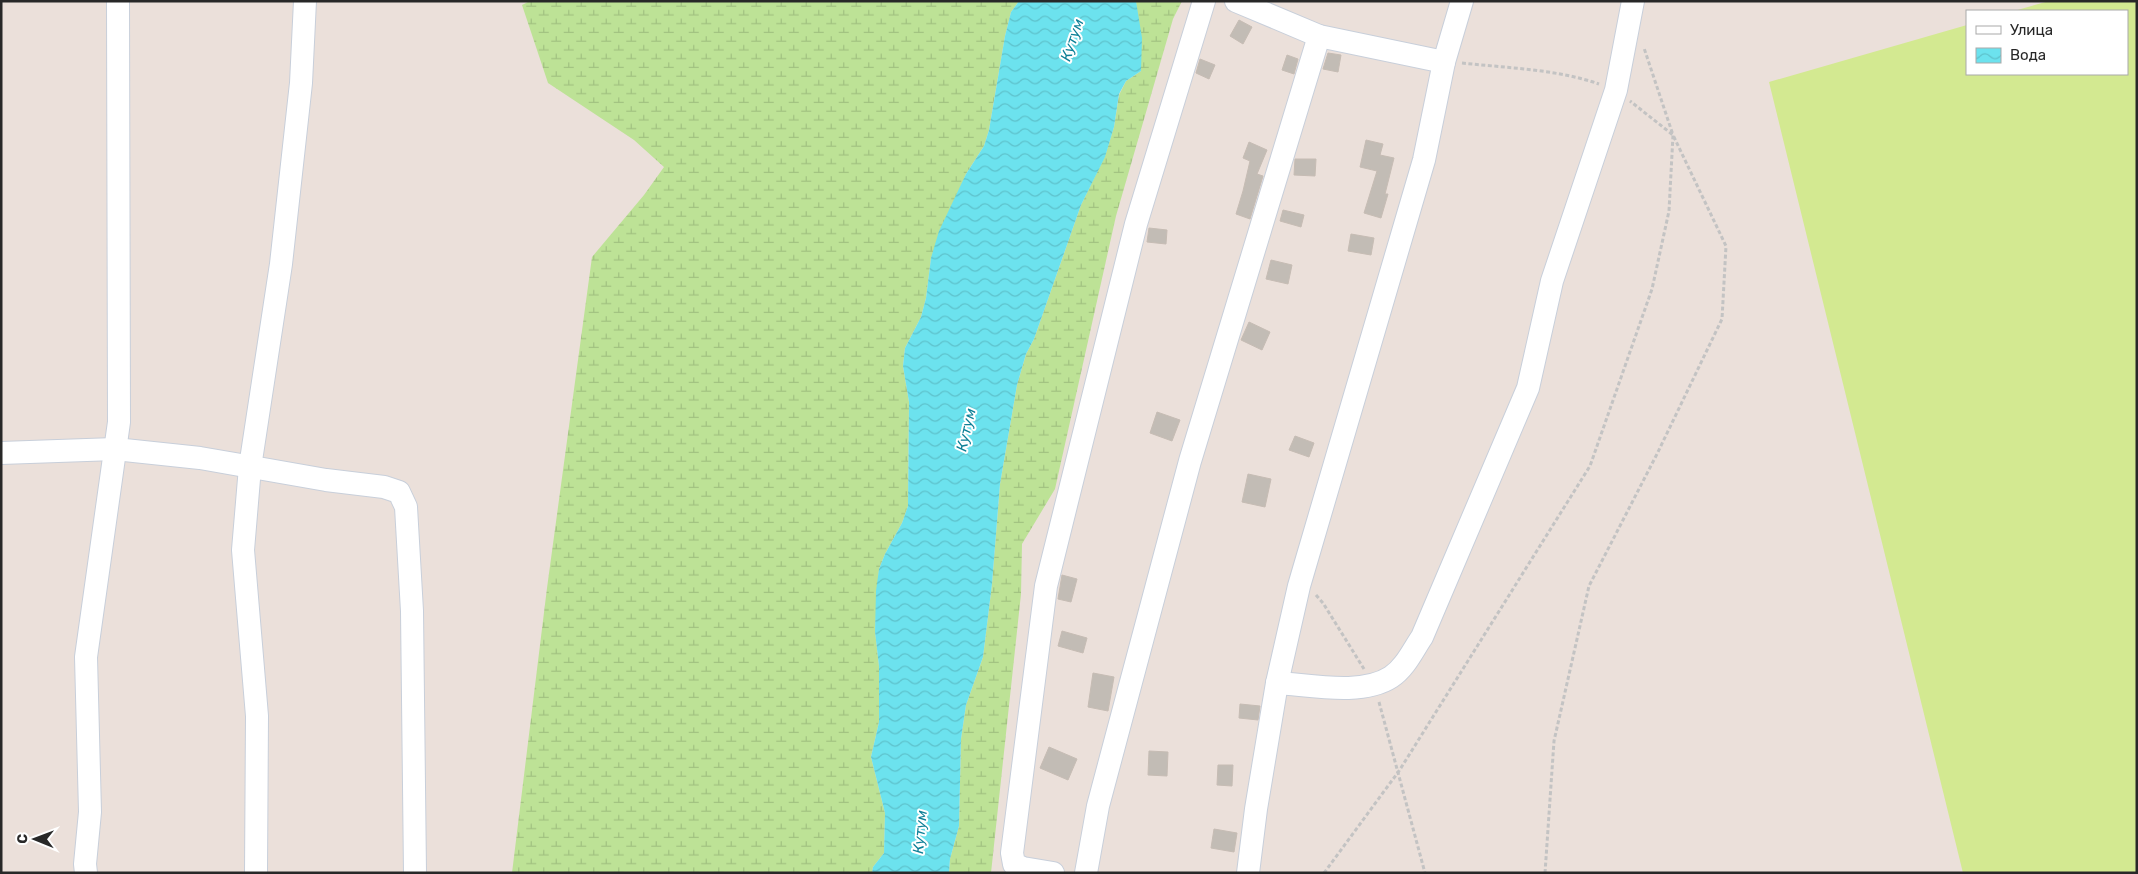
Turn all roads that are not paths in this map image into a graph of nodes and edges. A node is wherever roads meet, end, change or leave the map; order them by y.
1 (118, 1) edge
2 (305, 1) edge
3 (1204, 1) edge
4 (1236, 1) edge
5 (1462, 1) edge
6 (1633, 1) edge
7 (1319, 36) junction
8 (1444, 62) junction
9 (115, 450) junction
10 (1, 453) edge
11 (250, 467) junction
12 (1277, 683) junction
13 (86, 873) edge
14 (256, 873) edge
15 (415, 873) edge
16 (1053, 873) edge
17 (1086, 873) edge
18 (1248, 873) edge

1 - 9 street
2 - 11 street
3 - 16 street
4 - 7 street
5 - 8 street
6 - 12 street
7 - 8 street
7 - 17 street
8 - 12 street
9 - 10 street
9 - 11 street
9 - 13 street
11 - 14 street
11 - 15 street
12 - 18 street

